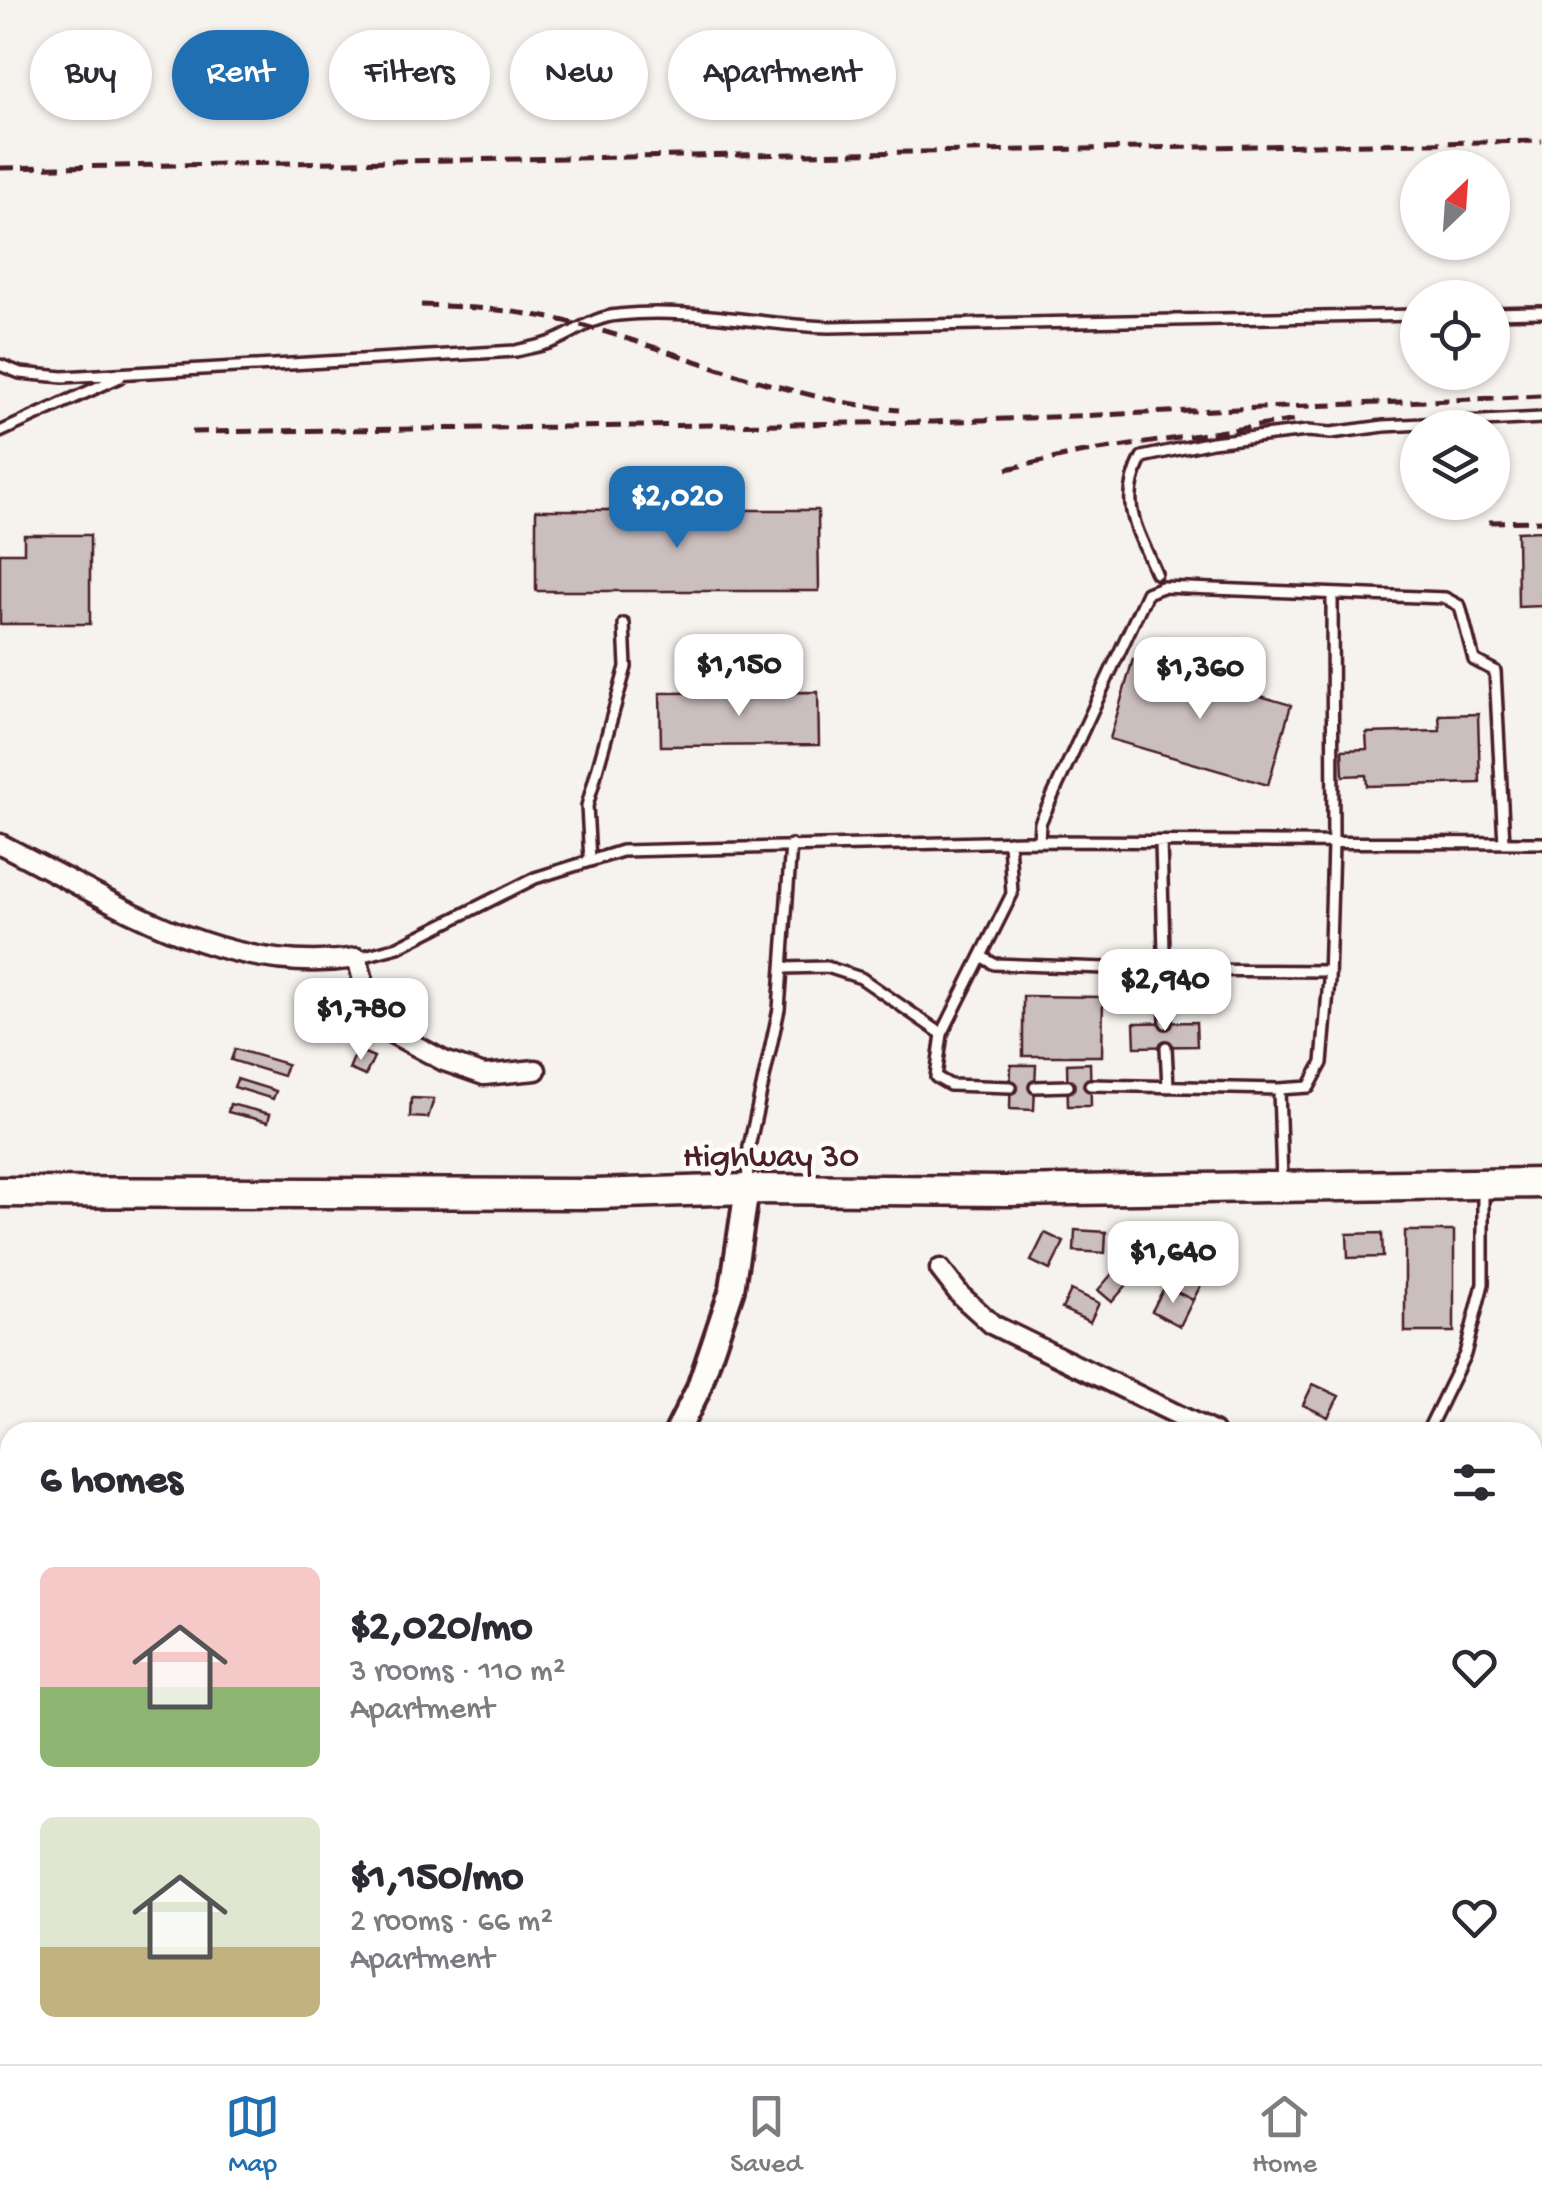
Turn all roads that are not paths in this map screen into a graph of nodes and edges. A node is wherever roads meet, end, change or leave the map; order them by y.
1 (1542, 312) edge
2 (1510, 313) edge
3 (1400, 315) edge
4 (0, 365) edge
5 (122, 375) junction
6 (1542, 418) edge
7 (0, 432) edge
8 (1156, 572) dead end
9 (1332, 596) junction
10 (624, 624) dead end
11 (1009, 841) junction
12 (1038, 841) junction
13 (1162, 842) junction
14 (1504, 843) junction
15 (1542, 843) edge
16 (0, 844) edge
17 (791, 844) junction
18 (1333, 844) junction
19 (590, 861) junction
20 (981, 956) junction
21 (358, 958) junction
22 (782, 968) junction
23 (1164, 970) junction
24 (1329, 971) junction
25 (1166, 1023) dead end
26 (942, 1034) junction
27 (1166, 1046) dead end
28 (536, 1070) dead end
29 (1090, 1085) dead end
30 (1068, 1086) dead end
31 (1010, 1087) dead end
32 (1035, 1087) dead end
33 (1168, 1087) junction
34 (1280, 1089) junction
35 (1542, 1183) edge
36 (1483, 1184) junction
37 (1282, 1186) junction
38 (747, 1189) junction
39 (0, 1192) edge
40 (940, 1269) dead end
41 (683, 1422) edge
42 (1192, 1422) edge
43 (1432, 1422) edge

1 - 2 lane
3 - 5 lane
4 - 5 lane
5 - 7 lane
6 - 8 lane
9 - 12 lane
9 - 14 lane
9 - 18 lane
10 - 19 lane
11 - 12 lane
11 - 17 lane
11 - 20 lane
12 - 13 lane
13 - 18 lane
13 - 23 lane
14 - 15 lane
14 - 18 lane
16 - 21 street
17 - 19 lane
17 - 22 lane
18 - 24 lane
19 - 21 lane
20 - 23 lane
20 - 26 lane
21 - 28 street
22 - 26 lane
22 - 38 lane
23 - 24 lane
23 - 25 lane
24 - 34 lane
26 - 31 lane
27 - 33 lane
29 - 33 lane
30 - 32 lane
33 - 34 lane
34 - 37 lane
35 - 36 highway, Highway 30
36 - 37 highway, Highway 30
36 - 43 lane
37 - 38 highway, Highway 30
38 - 39 highway, Highway 30
38 - 41 main road
40 - 42 street

